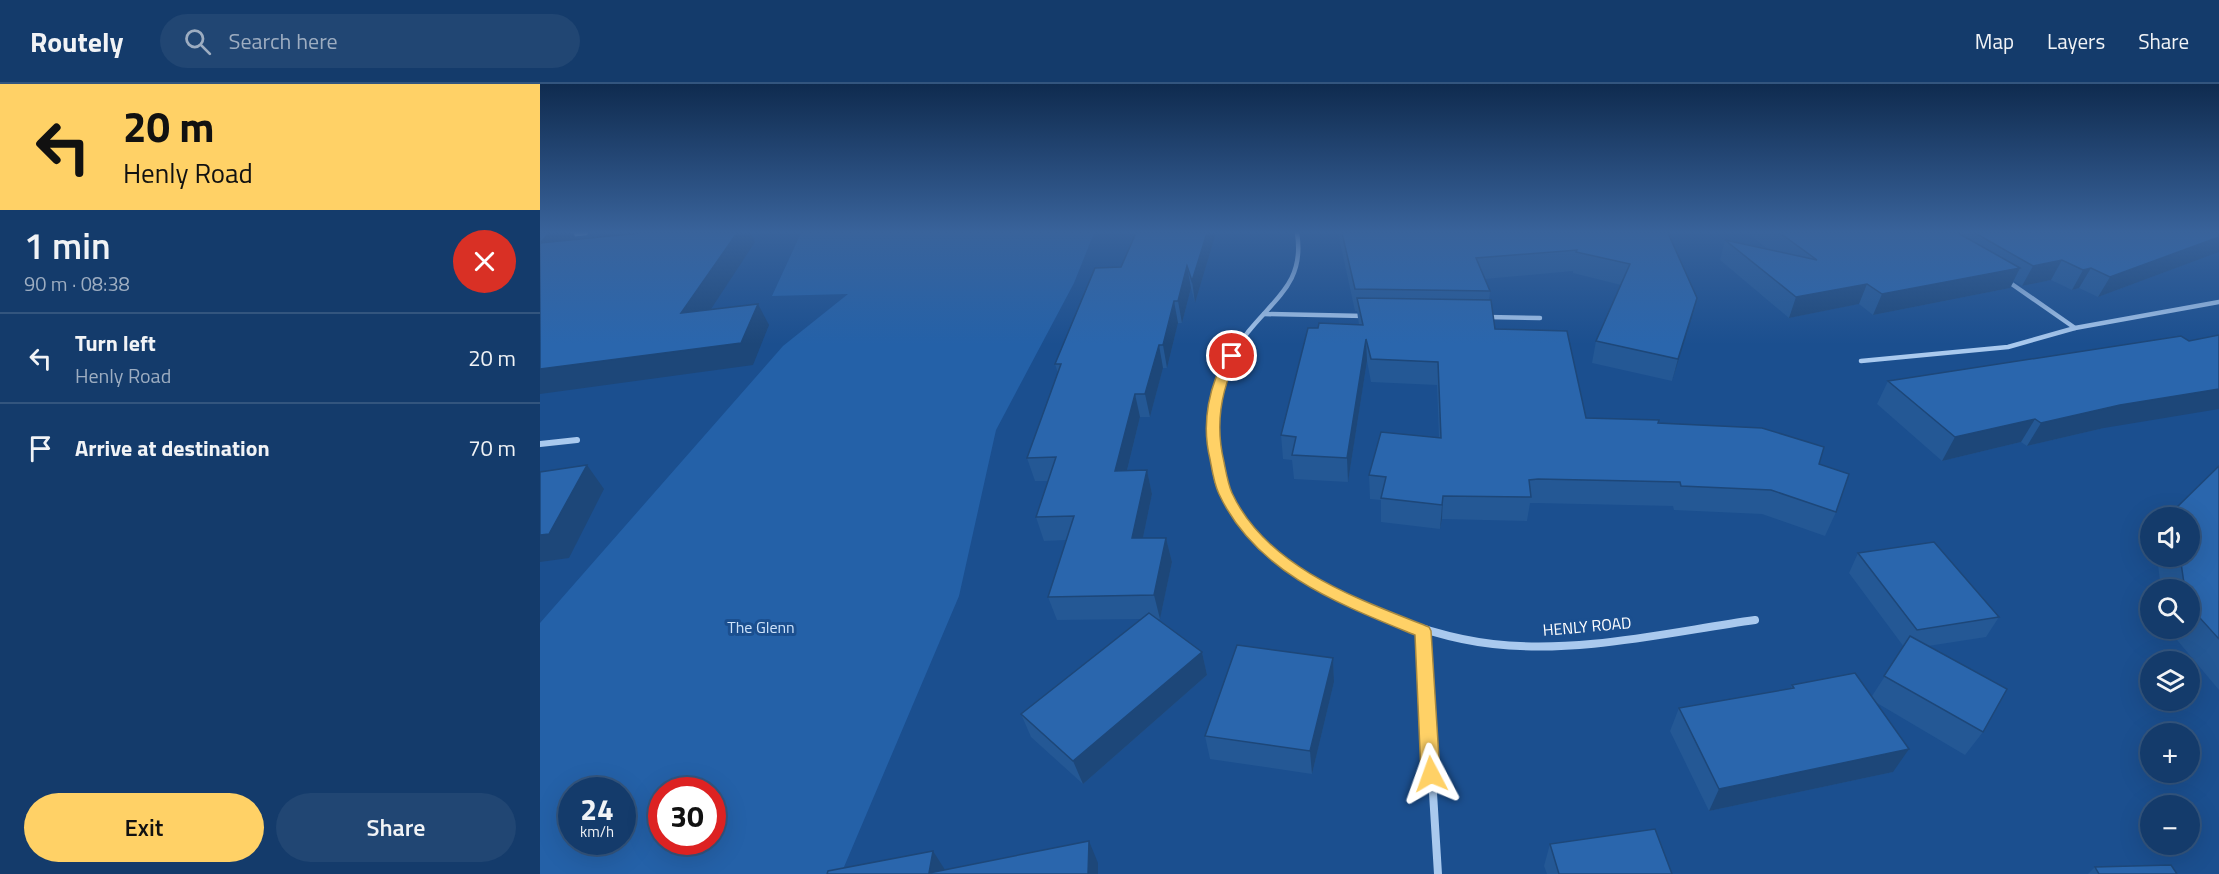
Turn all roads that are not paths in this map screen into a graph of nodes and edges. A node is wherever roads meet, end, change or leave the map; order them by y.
1 (1295, 270) edge
2 (2002, 278) edge
3 (2219, 302) edge
4 (1264, 314) junction
5 (1367, 316) edge
6 (1482, 317) edge
7 (1540, 318) dead end
8 (2075, 328) junction
9 (1862, 361) dead end
10 (577, 440) dead end
11 (540, 444) edge
12 (1755, 620) dead end
13 (1423, 631) junction
14 (1438, 874) edge

1 - 4 street, HENLY ROAD
2 - 8 street
3 - 8 street
4 - 5 street
4 - 13 street, HENLY ROAD
6 - 7 street
8 - 9 street
10 - 11 street
12 - 13 street, HENLY ROAD
13 - 14 street

